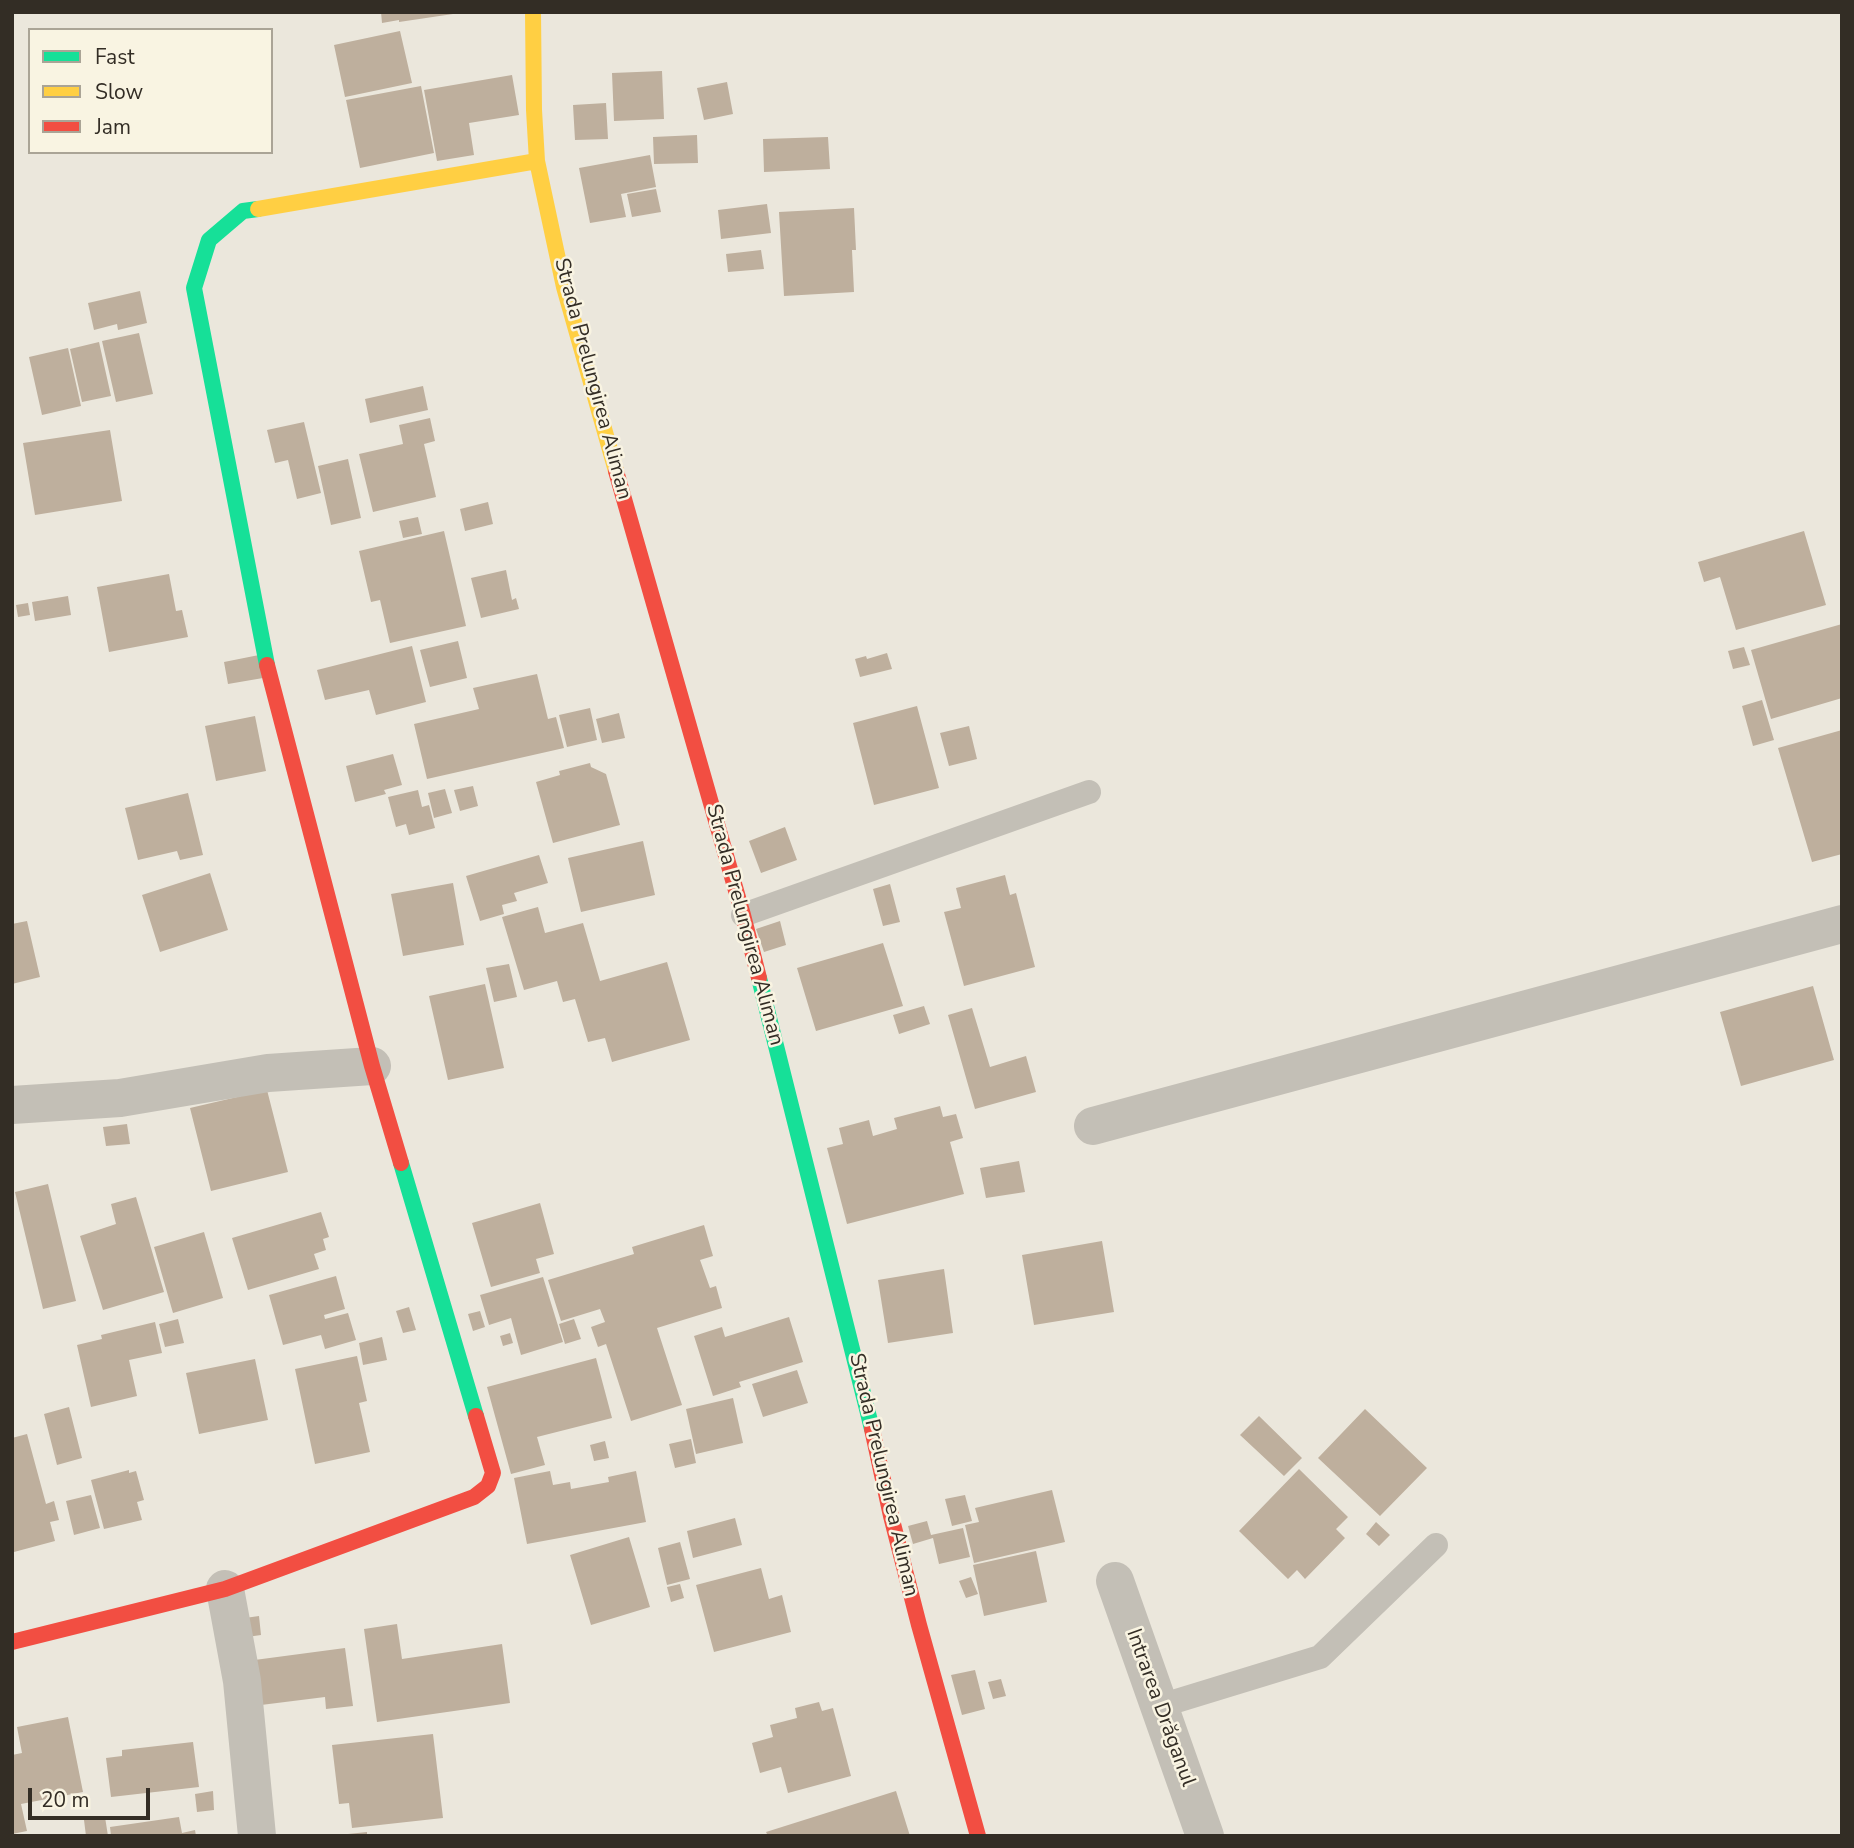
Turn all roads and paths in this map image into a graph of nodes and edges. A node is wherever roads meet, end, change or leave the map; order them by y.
1 (533, 12) edge
2 (537, 162) junction
3 (1088, 792) dead end
4 (743, 915) junction
5 (1842, 925) edge
6 (372, 1066) junction
7 (12, 1105) edge
8 (1093, 1126) dead end
9 (1436, 1545) dead end
10 (1115, 1581) dead end
11 (225, 1589) junction
12 (12, 1642) edge
13 (1160, 1706) junction
14 (257, 1836) edge
15 (978, 1836) edge
16 (1205, 1836) edge

1 - 2 street, Strada Prelungirea Aliman
2 - 4 street, Strada Prelungirea Aliman
2 - 6 street
3 - 4 lane
4 - 15 street, Strada Prelungirea Aliman
5 - 8 street
6 - 7 street
6 - 11 street
9 - 13 lane
10 - 13 street, Intrarea Drăganul
11 - 12 street
11 - 14 street
13 - 16 street, Intrarea Drăganul

